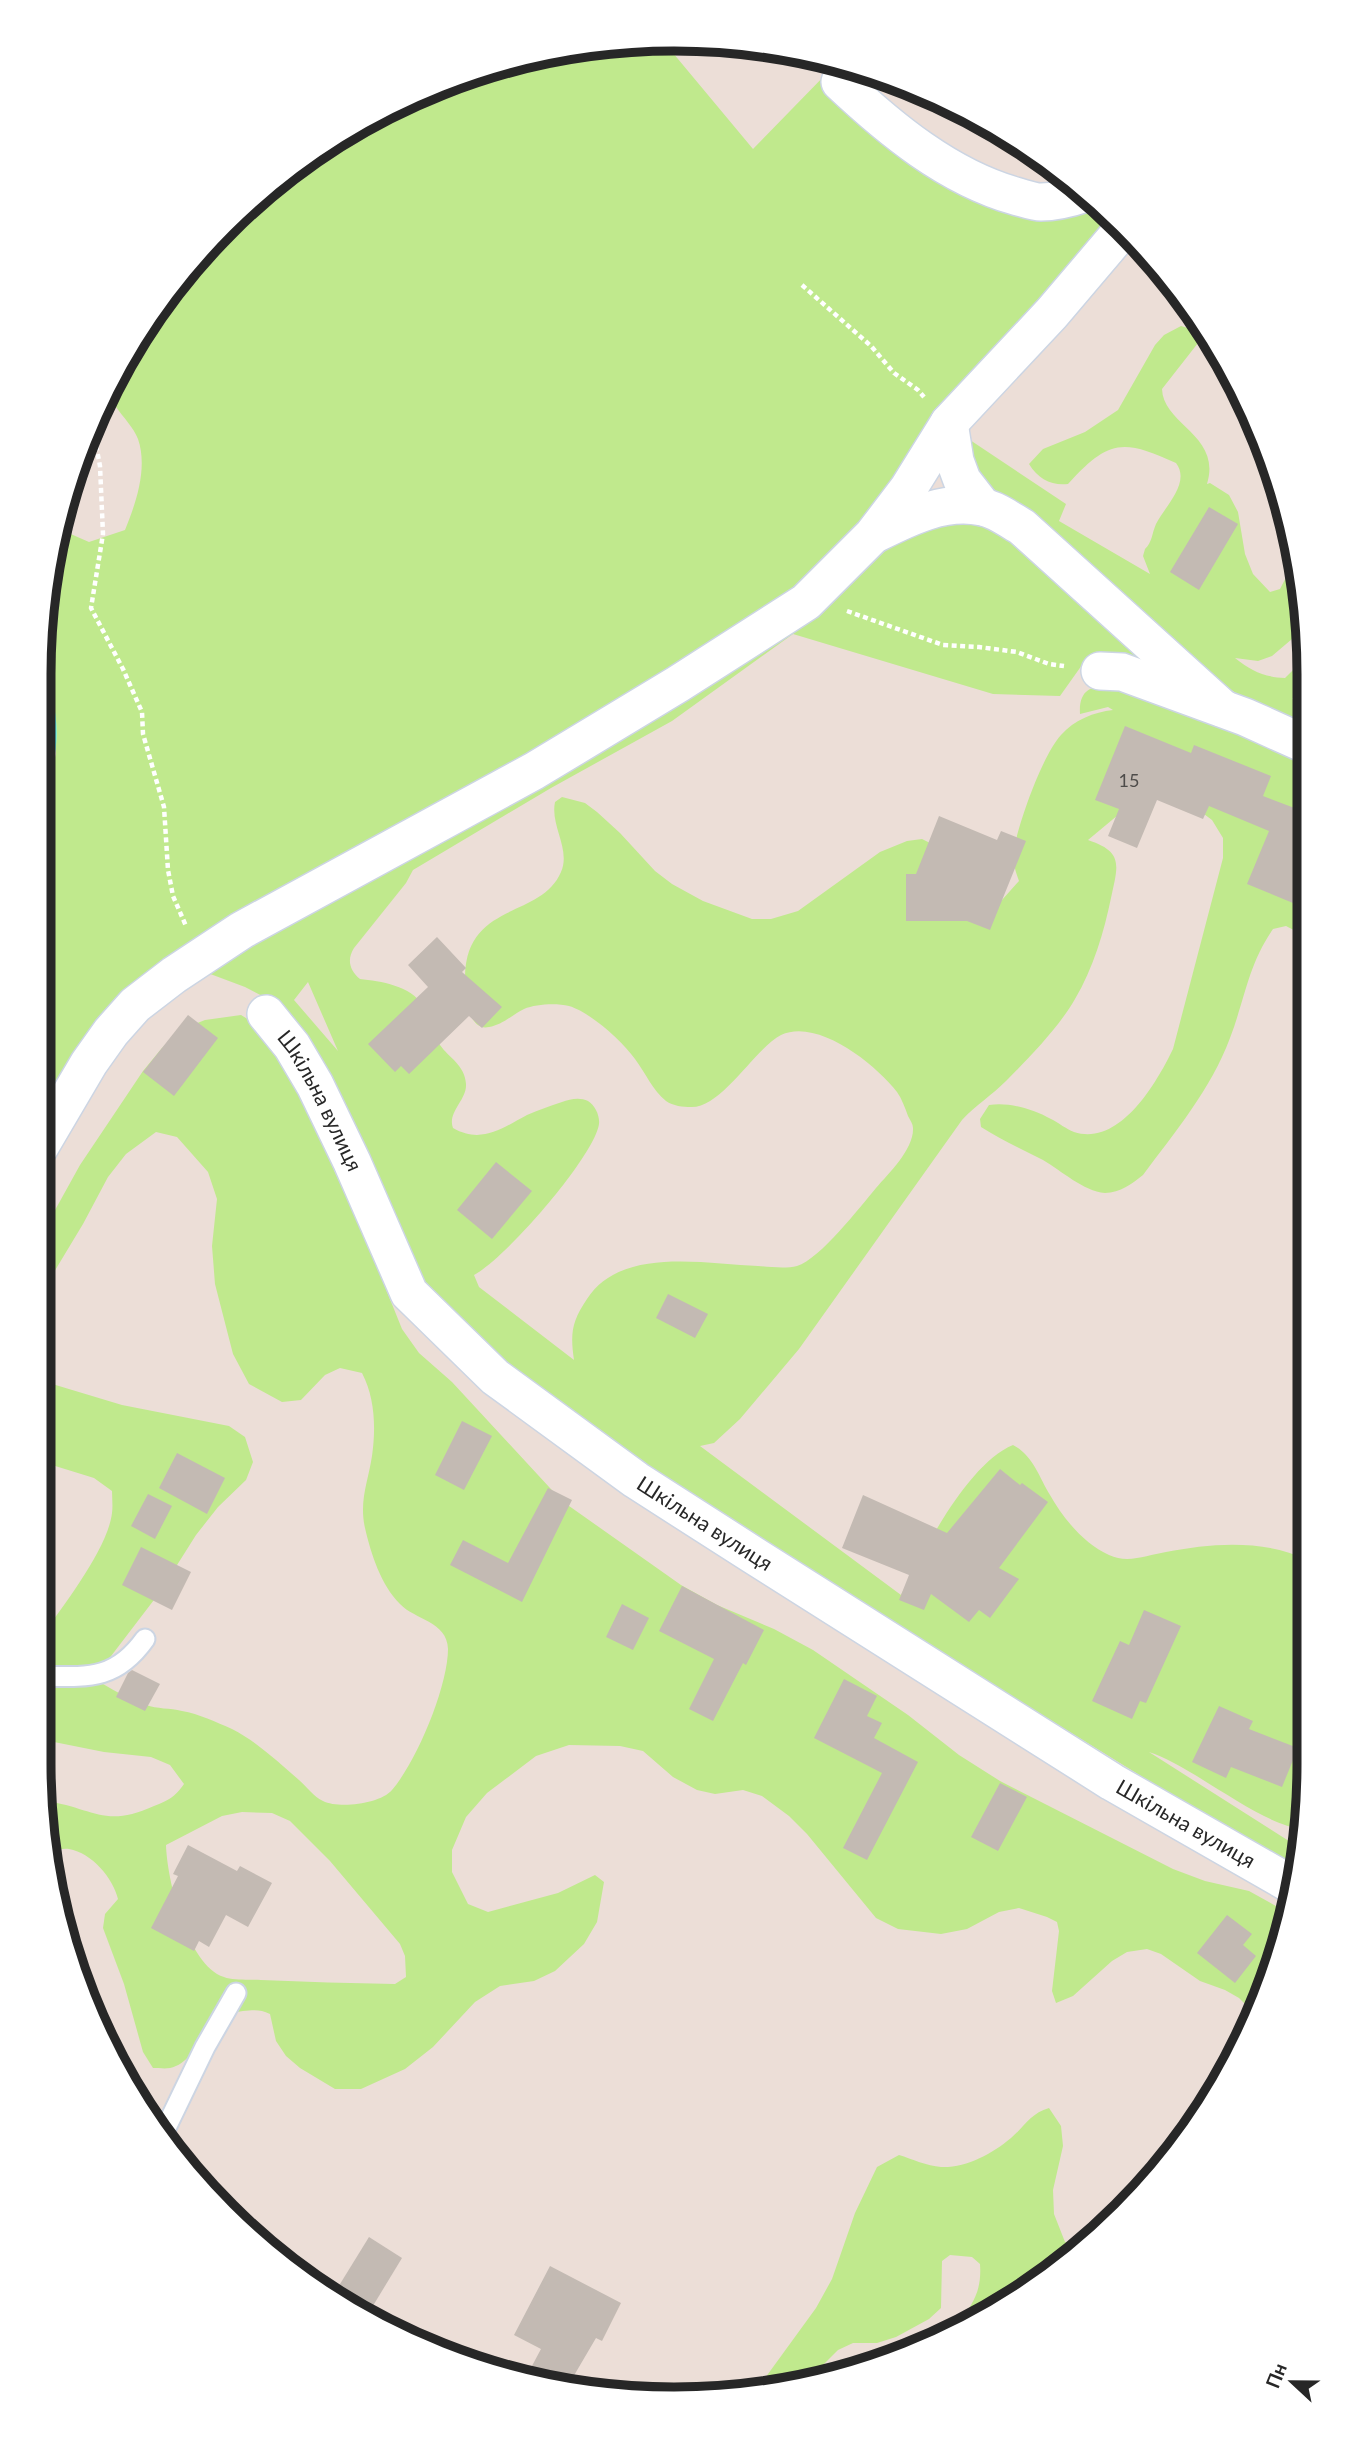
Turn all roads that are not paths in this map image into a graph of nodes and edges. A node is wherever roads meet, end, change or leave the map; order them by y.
1 (840, 82) dead end
2 (1073, 196) edge
3 (1118, 236) edge
4 (949, 424) junction
5 (984, 507) junction
6 (873, 535) junction
7 (1100, 671) road end
8 (1222, 708) junction
9 (1297, 741) edge
10 (266, 1014) dead end
11 (51, 1128) edge
12 (145, 1639) dead end
13 (51, 1675) edge
14 (1286, 1881) edge
15 (236, 1993) dead end
16 (167, 2125) edge

1 - 2 street
3 - 4 street
4 - 5 street
4 - 6 street
5 - 6 street
5 - 8 street
6 - 11 street
7 - 8 street
8 - 9 street
10 - 14 street, Шкільна вулиця
12 - 13 lane
15 - 16 lane

